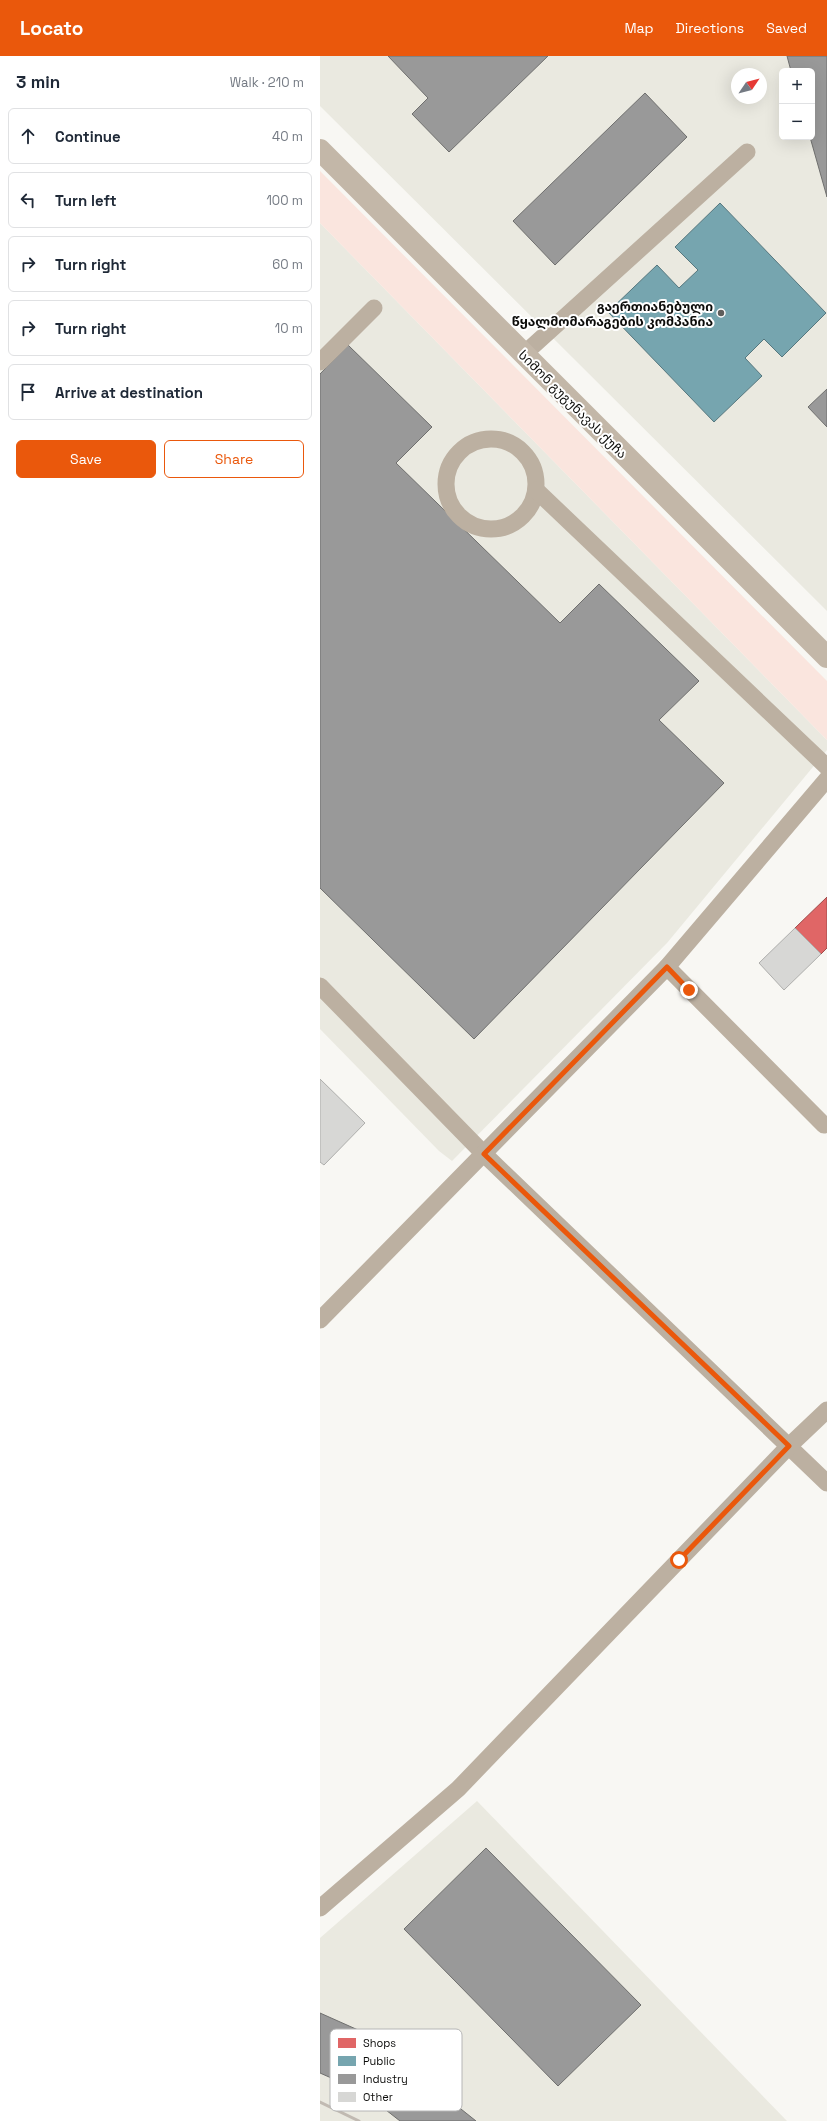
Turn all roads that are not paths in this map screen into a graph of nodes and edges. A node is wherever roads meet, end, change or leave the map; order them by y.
1 (320, 150) edge
2 (747, 152) dead end
3 (374, 308) dead end
4 (524, 354) junction
5 (320, 362) edge
6 (536, 490) junction
7 (827, 657) edge
8 (827, 767) edge
9 (827, 779) edge
10 (667, 967) junction
11 (320, 986) edge
12 (824, 1125) dead end
13 (484, 1154) junction
14 (320, 1320) edge
15 (827, 1410) edge
16 (789, 1446) junction
17 (827, 1483) edge
18 (320, 1908) edge

1 - 4 main road, სიმონ გუგუნავას ქუჩა
2 - 4 lane
3 - 5 lane
4 - 7 main road, სიმონ გუგუნავას ქუჩა
6 - 6 lane
6 - 8 lane
9 - 10 lane
10 - 12 lane
10 - 13 lane
11 - 13 lane
13 - 14 lane
13 - 16 lane
15 - 16 lane
16 - 17 lane
16 - 18 lane

